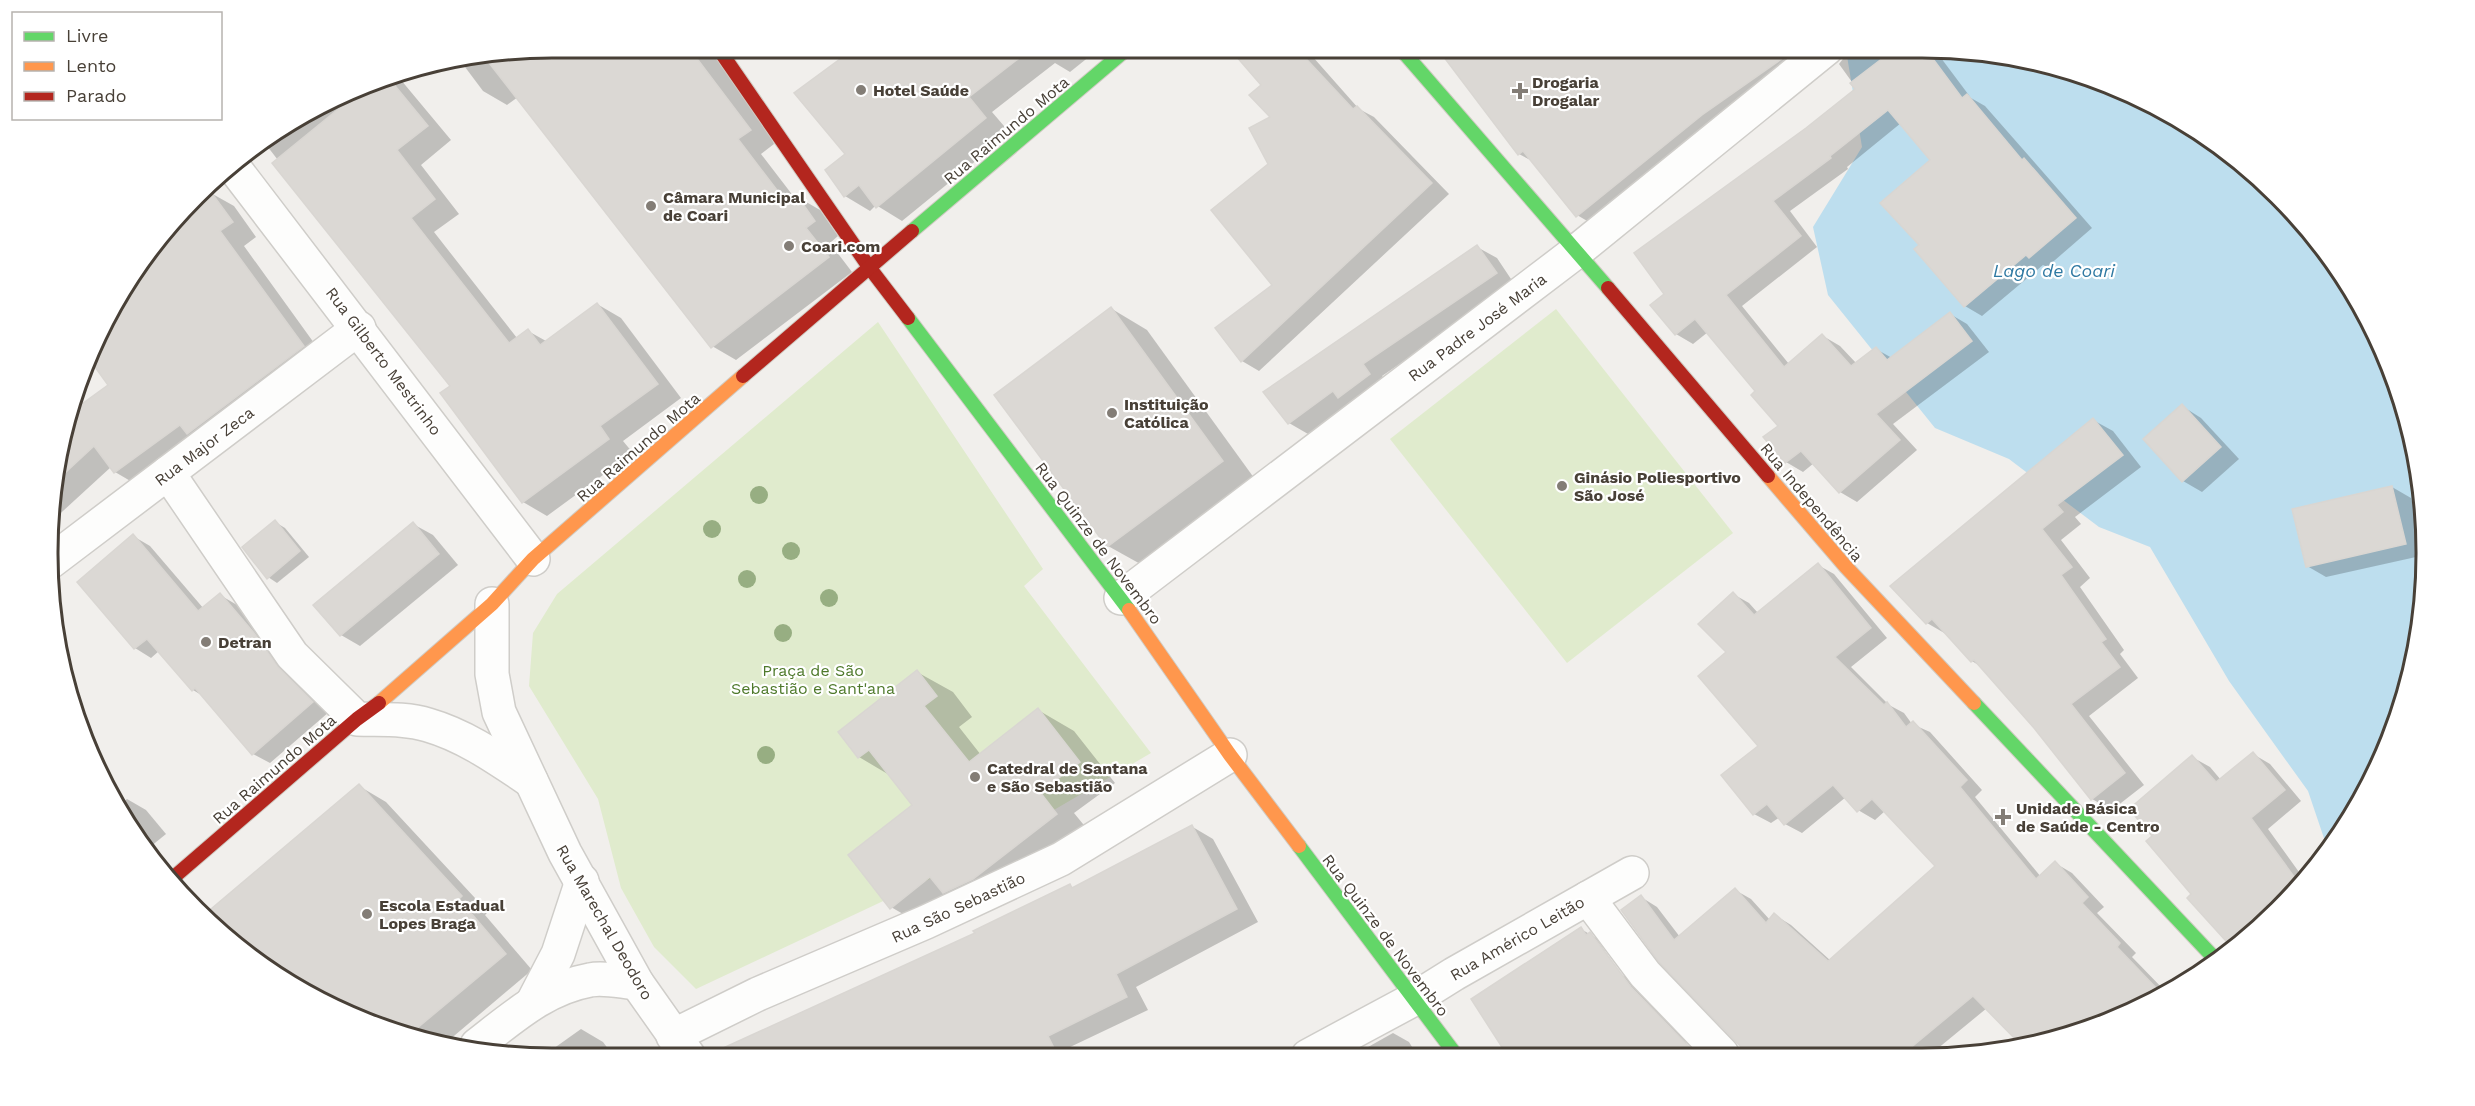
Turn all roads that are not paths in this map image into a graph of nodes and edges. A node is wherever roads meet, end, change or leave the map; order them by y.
1 (725, 58) edge
2 (1116, 58) edge
3 (1409, 58) edge
4 (1815, 58) edge
5 (238, 172) edge
6 (1577, 250) junction
7 (869, 267) junction
8 (359, 328) junction
9 (168, 473) junction
10 (58, 556) edge
11 (534, 559) junction
12 (1121, 598) junction
13 (492, 604) junction
14 (357, 719) junction
15 (1230, 755) junction
16 (531, 781) junction
17 (1632, 873) dead end
18 (177, 874) edge
19 (582, 881) junction
20 (1588, 898) junction
21 (2211, 954) edge
22 (637, 983) junction
23 (1414, 999) junction
24 (534, 1000) junction
25 (481, 1042) edge
26 (682, 1047) edge
27 (1323, 1048) edge
28 (1451, 1048) edge
29 (1715, 1048) edge

1 - 7 street, Rua Quinze de Novembro
2 - 7 street, Rua Raimundo Mota
3 - 6 street, Rua Independência
4 - 6 street, Rua Padre José Maria
5 - 8 street, Rua Gilberto Mestrinho
6 - 12 street, Rua Padre José Maria
6 - 21 street, Rua Independência
7 - 11 street, Rua Raimundo Mota
7 - 12 street, Rua Quinze de Novembro
8 - 9 street, Rua Major Zeca
8 - 11 street, Rua Gilberto Mestrinho
9 - 10 street, Rua Major Zeca
9 - 14 street
11 - 13 street, Rua Raimundo Mota
12 - 15 street, Rua Quinze de Novembro
13 - 14 street, Rua Raimundo Mota
13 - 16 street, Rua Marechal Deodoro
14 - 16 street
14 - 18 street, Rua Raimundo Mota
15 - 23 street, Rua Quinze de Novembro
15 - 26 street, Rua São Sebastião
16 - 19 street, Rua Marechal Deodoro
17 - 20 street, Rua Américo Leitão
19 - 22 street, Rua Marechal Deodoro
19 - 24 street
20 - 23 street, Rua Américo Leitão
20 - 29 street
22 - 24 street
22 - 26 street, Rua Marechal Deodoro
23 - 27 street, Rua Américo Leitão
23 - 28 street, Rua Quinze de Novembro
24 - 25 street

